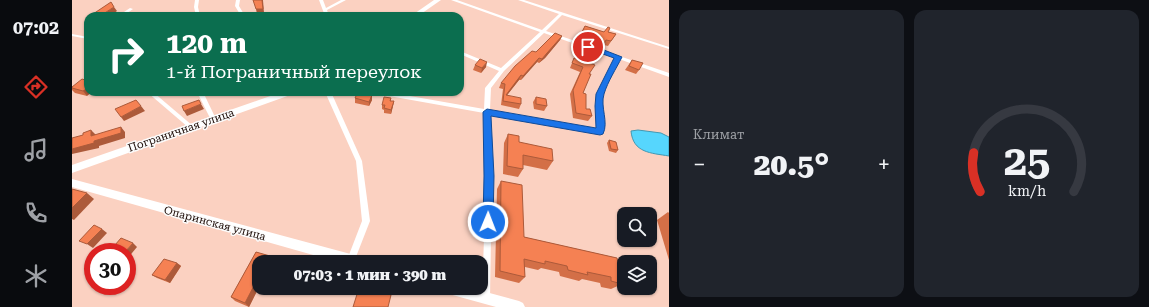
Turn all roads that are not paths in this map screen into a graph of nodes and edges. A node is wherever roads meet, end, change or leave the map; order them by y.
1 (197, 0) edge
2 (238, 0) edge
3 (321, 0) edge
4 (344, 0) edge
5 (438, 0) edge
6 (452, 0) edge
7 (520, 0) edge
8 (131, 9) dead end
9 (324, 10) joint
10 (126, 12) edge
11 (197, 12) edge
12 (241, 12) edge
13 (420, 12) edge
14 (562, 13) junction
15 (544, 31) junction
16 (72, 35) edge
17 (84, 37) edge
18 (669, 48) edge
19 (464, 54) edge
20 (618, 57) junction
21 (502, 70) junction
22 (669, 75) edge
23 (155, 96) edge
24 (202, 96) edge
25 (279, 96) edge
26 (330, 96) edge
27 (400, 96) edge
28 (487, 112) junction
29 (213, 119) junction
30 (191, 127) junction
31 (72, 169) edge
32 (72, 184) edge
33 (333, 255) edge
34 (357, 255) edge
35 (475, 295) edge
36 (486, 298) junction
37 (519, 307) edge

1 - 11 street
2 - 12 street
3 - 9 street
4 - 9 street
5 - 13 street
6 - 15 street
7 - 14 street
8 - 10 street
14 - 15 street
14 - 18 street
15 - 20 street
15 - 21 street
16 - 17 street
19 - 21 street
20 - 22 street
20 - 28 street
21 - 28 street
23 - 30 street
24 - 29 street
25 - 29 street, Пограничная улица
26 - 34 street
27 - 28 street
28 - 36 street
29 - 30 street, Пограничная улица
30 - 31 street, Пограничная улица
32 - 33 street, Опаринская улица
35 - 36 street
36 - 37 street

